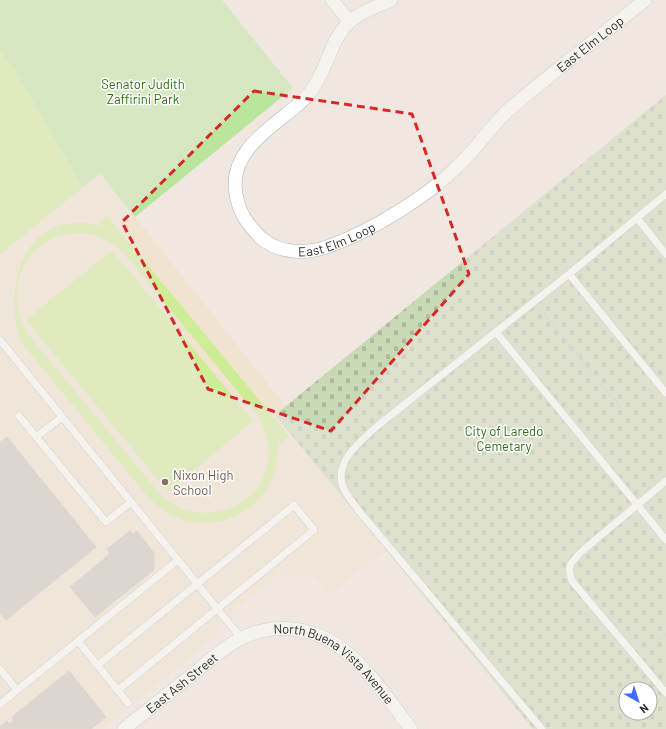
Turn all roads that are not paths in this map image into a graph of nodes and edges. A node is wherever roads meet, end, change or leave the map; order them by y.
1 (332, 0) edge
2 (391, 0) edge
3 (645, 0) edge
4 (350, 22) junction
5 (666, 194) edge
6 (637, 218) junction
7 (666, 254) edge
8 (569, 274) junction
9 (496, 332) junction
10 (0, 340) edge
11 (666, 393) edge
12 (19, 416) dead end
13 (62, 417) junction
14 (36, 437) junction
15 (666, 481) edge
16 (131, 502) junction
17 (637, 504) junction
18 (666, 540) edge
19 (178, 560) junction
20 (198, 584) junction
21 (218, 609) junction
22 (242, 638) junction
23 (78, 641) junction
24 (98, 666) junction
25 (0, 669) edge
26 (18, 690) junction
27 (118, 690) junction
28 (666, 694) edge
29 (128, 703) dead end
30 (0, 704) edge
31 (124, 729) edge
32 (411, 729) edge
33 (542, 729) edge

1 - 4 street
2 - 4 street, East Elm Loop
3 - 4 street, East Elm Loop
5 - 6 lane
6 - 7 lane
6 - 8 lane
8 - 9 lane
8 - 11 lane
9 - 17 lane
9 - 33 lane
10 - 13 lane
12 - 14 lane
13 - 14 lane
13 - 16 lane
14 - 16 lane
15 - 17 lane
16 - 19 lane
17 - 18 lane
17 - 28 lane
19 - 20 lane
19 - 23 lane
20 - 21 lane
20 - 21 lane
20 - 24 lane
21 - 22 lane
21 - 27 lane
22 - 31 street, East Ash Street
22 - 32 street, North Buena Vista Avenue
23 - 24 lane
23 - 26 lane
24 - 27 lane
25 - 26 lane
26 - 30 lane
27 - 29 lane

